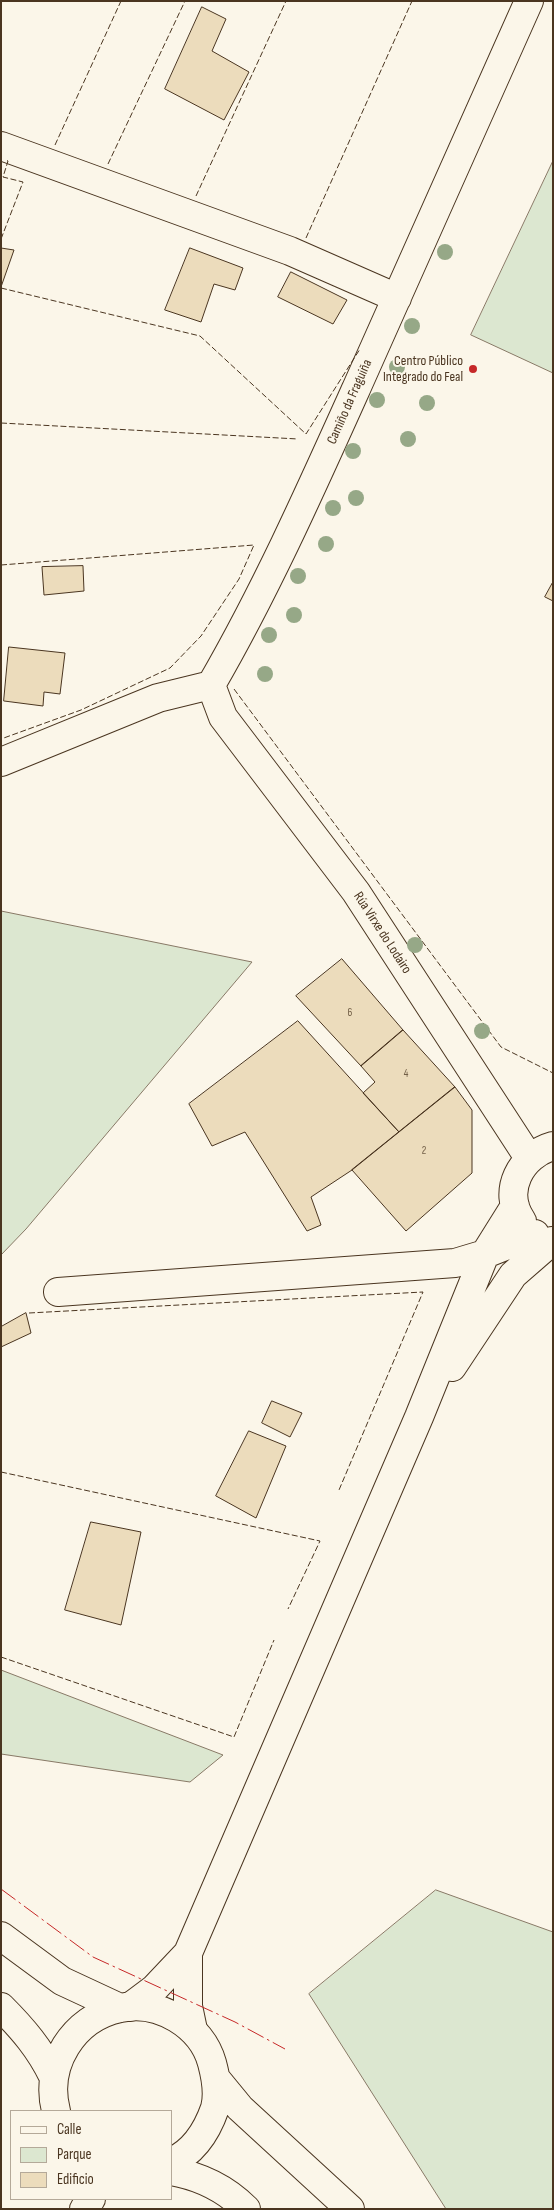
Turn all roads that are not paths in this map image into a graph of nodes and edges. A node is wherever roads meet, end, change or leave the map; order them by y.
1 (529, 1) edge
2 (1, 146) edge
3 (397, 298) junction
4 (211, 686) junction
5 (1, 762) edge
6 (541, 1152) edge
7 (515, 1206) junction
8 (547, 1239) edge
9 (485, 1254) junction
10 (58, 1292) dead end
11 (419, 1417) junction
12 (1, 1936) edge
13 (188, 1953) junction
14 (1, 2007) edge
15 (125, 2007) junction
16 (193, 2030) junction
17 (53, 2076) junction
18 (217, 2080) junction
19 (56, 2110) edge
20 (172, 2162) edge
21 (172, 2170) edge
22 (246, 2209) edge
23 (350, 2209) edge

1 - 3 main road, Camiño da Fraguiña
2 - 3 main road
3 - 4 main road, Camiño da Fraguiña
4 - 5 main road
4 - 6 main road, Rúa Virxe do Lodairo
6 - 7 main road
7 - 8 main road
7 - 9 main road
8 - 9 main road
8 - 11 main road
9 - 10 main road
9 - 11 main road
11 - 13 main road
12 - 15 main road
13 - 15 main road
13 - 16 main road
14 - 17 main road
15 - 16 main road
15 - 17 main road
16 - 18 main road
17 - 19 main road
18 - 20 main road
18 - 23 main road
21 - 22 main road

